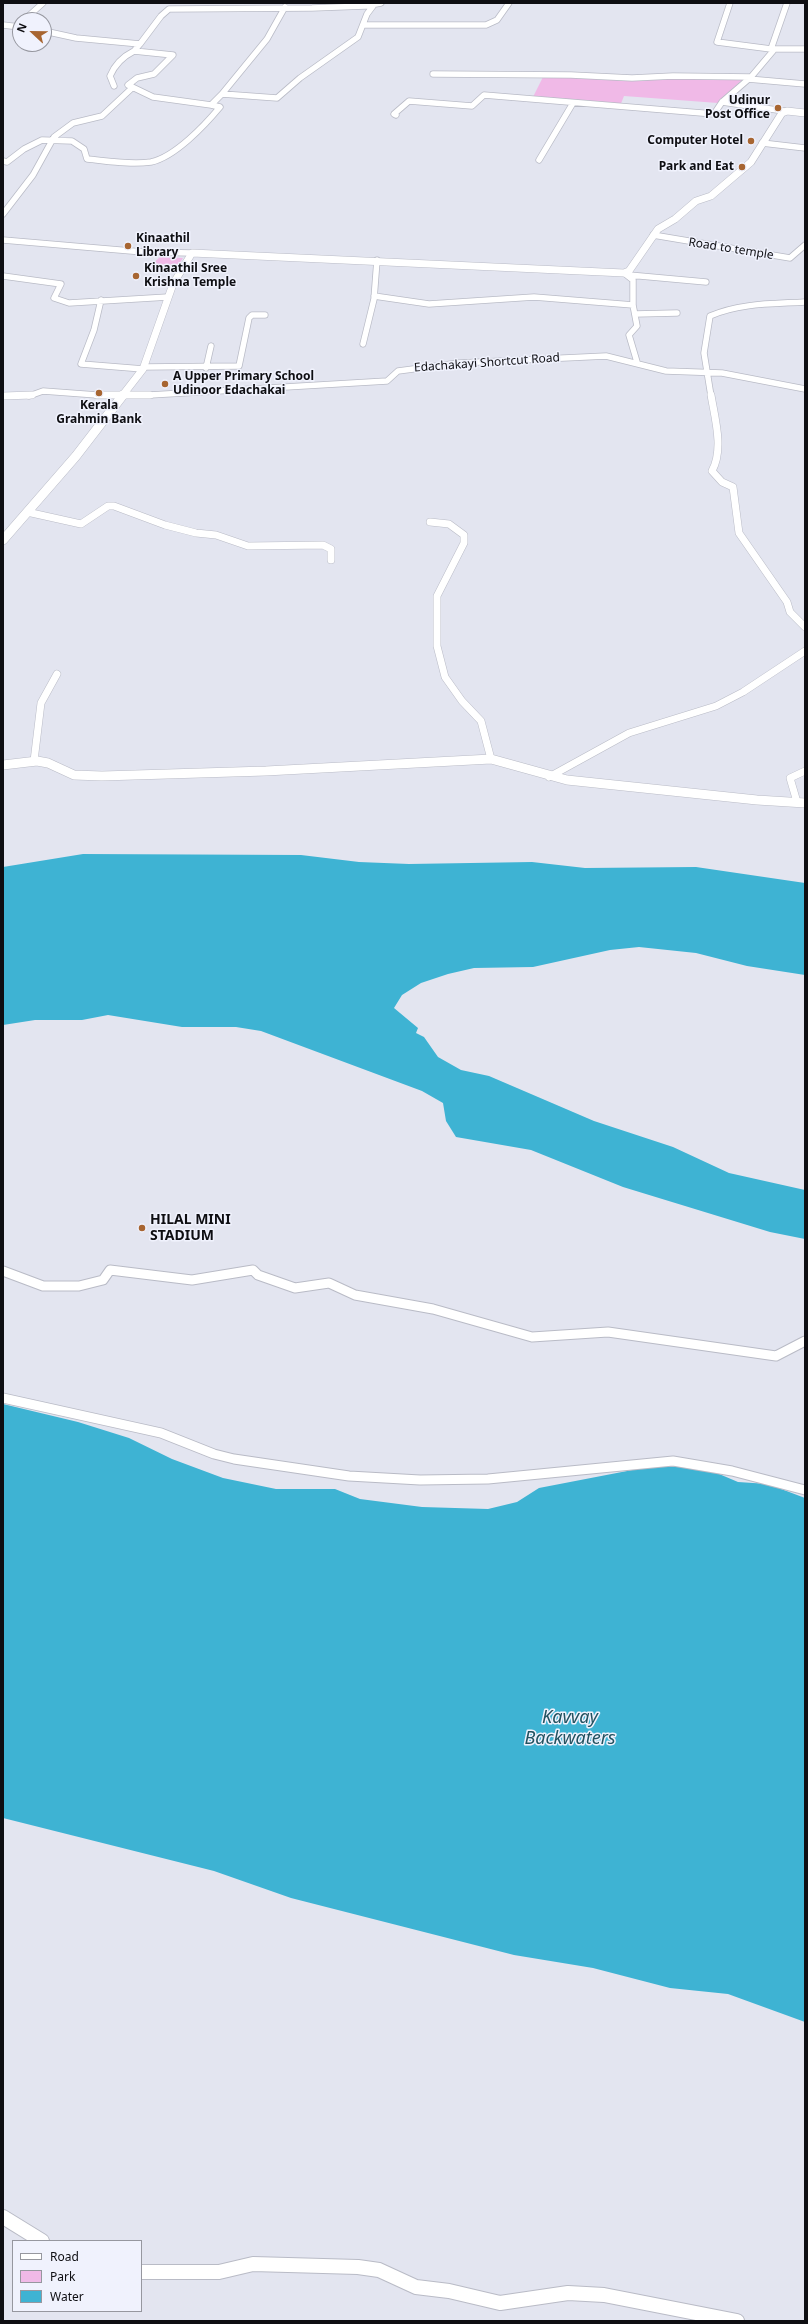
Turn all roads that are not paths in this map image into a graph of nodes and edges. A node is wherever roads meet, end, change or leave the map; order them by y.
1 (43, 3) edge
2 (173, 3) edge
3 (381, 3) edge
4 (509, 3) edge
5 (730, 3) edge
6 (787, 3) edge
7 (373, 6) junction
8 (285, 8) junction
9 (169, 9) junction
10 (33, 12) edge
11 (363, 24) junction
12 (3, 25) edge
13 (10, 26) joint
14 (5, 31) dead end
15 (52, 33) edge
16 (140, 44) junction
17 (771, 49) junction
18 (805, 49) edge
19 (134, 51) junction
20 (433, 74) dead end
21 (749, 78) junction
22 (805, 84) edge
23 (114, 86) dead end
24 (132, 88) junction
25 (222, 94) junction
26 (722, 102) junction
27 (573, 103) junction
28 (211, 105) junction
29 (784, 111) junction
30 (805, 114) edge
31 (396, 115) dead end
32 (52, 140) junction
33 (762, 143) junction
34 (805, 148) edge
35 (539, 160) dead end
36 (3, 161) edge
37 (3, 214) edge
38 (653, 236) junction
39 (3, 240) edge
40 (805, 246) edge
41 (192, 253) junction
42 (377, 260) junction
43 (627, 274) junction
44 (3, 276) edge
45 (706, 282) dead end
46 (374, 296) junction
47 (168, 297) junction
48 (101, 300) junction
49 (805, 302) edge
50 (633, 304) junction
51 (677, 313) dead end
52 (635, 314) junction
53 (265, 315) dead end
54 (363, 344) dead end
55 (211, 346) dead end
56 (637, 362) junction
57 (143, 368) junction
58 (206, 368) junction
59 (706, 372) junction
60 (805, 389) edge
61 (122, 395) junction
62 (3, 396) edge
63 (27, 512) junction
64 (430, 522) dead end
65 (3, 540) edge
66 (331, 560) dead end
67 (805, 628) edge
68 (805, 651) edge
69 (57, 674) dead end
70 (491, 759) junction
71 (34, 761) junction
72 (3, 765) edge
73 (805, 771) edge
74 (549, 777) junction
75 (801, 802) edge
76 (3, 1271) edge
77 (805, 1341) edge
78 (3, 1398) edge
79 (805, 1490) edge
80 (3, 2217) edge
81 (40, 2240) edge
82 (142, 2272) edge
83 (736, 2321) edge

1 - 10 street
2 - 9 street
3 - 7 street
4 - 11 street
5 - 17 street
6 - 17 street
7 - 8 street
7 - 11 street
8 - 9 street
8 - 25 street
9 - 16 street
11 - 25 street
12 - 13 street
13 - 14 street
15 - 16 street
16 - 19 street
17 - 18 street
17 - 21 street
19 - 23 street
19 - 24 street
20 - 21 street
21 - 22 street
21 - 26 street
24 - 28 street
24 - 32 street
25 - 28 street
26 - 27 street
26 - 29 street
27 - 31 street
27 - 35 street
28 - 32 street
29 - 30 main road
29 - 33 main road
32 - 36 street
32 - 37 street
33 - 34 street
33 - 38 main road
38 - 40 street, Road to temple
38 - 43 main road
39 - 41 street
41 - 42 main road
41 - 47 main road
42 - 43 main road
42 - 46 street
43 - 45 street
43 - 50 street
44 - 48 street
46 - 50 street
46 - 54 street
47 - 48 street
47 - 57 main road
48 - 57 street
49 - 59 street
50 - 52 street
51 - 52 street
52 - 56 street
53 - 58 street
55 - 58 street
56 - 59 street, Edachakayi Shortcut Road
56 - 61 street, Edachakayi Shortcut Road
57 - 58 street
57 - 61 main road
59 - 60 street, Edachakayi Shortcut Road
59 - 67 street
61 - 62 street, Edachakayi Shortcut Road
61 - 63 main road
63 - 65 main road
63 - 66 street
64 - 70 street
68 - 74 street
69 - 71 street
70 - 71 main road
70 - 74 main road
71 - 72 main road
73 - 75 street
74 - 75 main road
76 - 77 street
78 - 79 street
80 - 81 main road
82 - 83 main road

